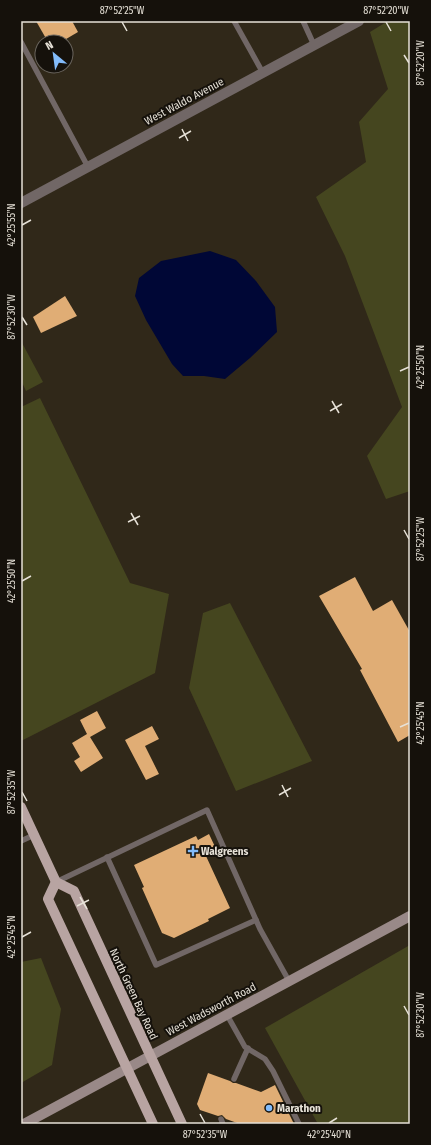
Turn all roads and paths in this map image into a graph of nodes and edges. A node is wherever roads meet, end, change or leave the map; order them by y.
1 (234, 21) edge
2 (303, 21) edge
3 (359, 21) edge
4 (21, 42) edge
5 (314, 45) junction
6 (263, 73) junction
7 (88, 167) junction
8 (21, 203) edge
9 (21, 807) edge
10 (34, 835) junction
11 (21, 841) edge
12 (107, 857) junction
13 (56, 882) junction
14 (410, 916) edge
15 (256, 920) junction
16 (289, 981) junction
17 (226, 1015) junction
18 (248, 1048) junction
19 (150, 1056) junction
20 (127, 1068) junction
21 (234, 1079) dead end
22 (43, 1114) junction
23 (24, 1124) edge
24 (40, 1124) edge
25 (153, 1124) edge
26 (182, 1124) edge
27 (299, 1124) edge

1 - 6 lane
2 - 5 lane
3 - 5 street, West Waldo Avenue
4 - 7 lane
5 - 6 street, West Waldo Avenue
6 - 7 street, West Waldo Avenue
7 - 8 street, West Waldo Avenue
9 - 10 main road
10 - 11 lane
10 - 13 main road
12 - 13 lane
12 - 15 lane
12 - 15 lane
13 - 19 main road, North Green Bay Road
13 - 20 main road
14 - 16 main road, West Wadsworth Road
15 - 16 lane
16 - 17 main road, West Wadsworth Road
17 - 18 lane
17 - 19 main road, West Wadsworth Road
18 - 21 lane
18 - 27 lane
19 - 20 main road, West Wadsworth Road
19 - 26 main road, North Green Bay Road
20 - 22 main road, West Wadsworth Road
20 - 25 main road
22 - 23 main road, West Wadsworth Road
22 - 24 lane

